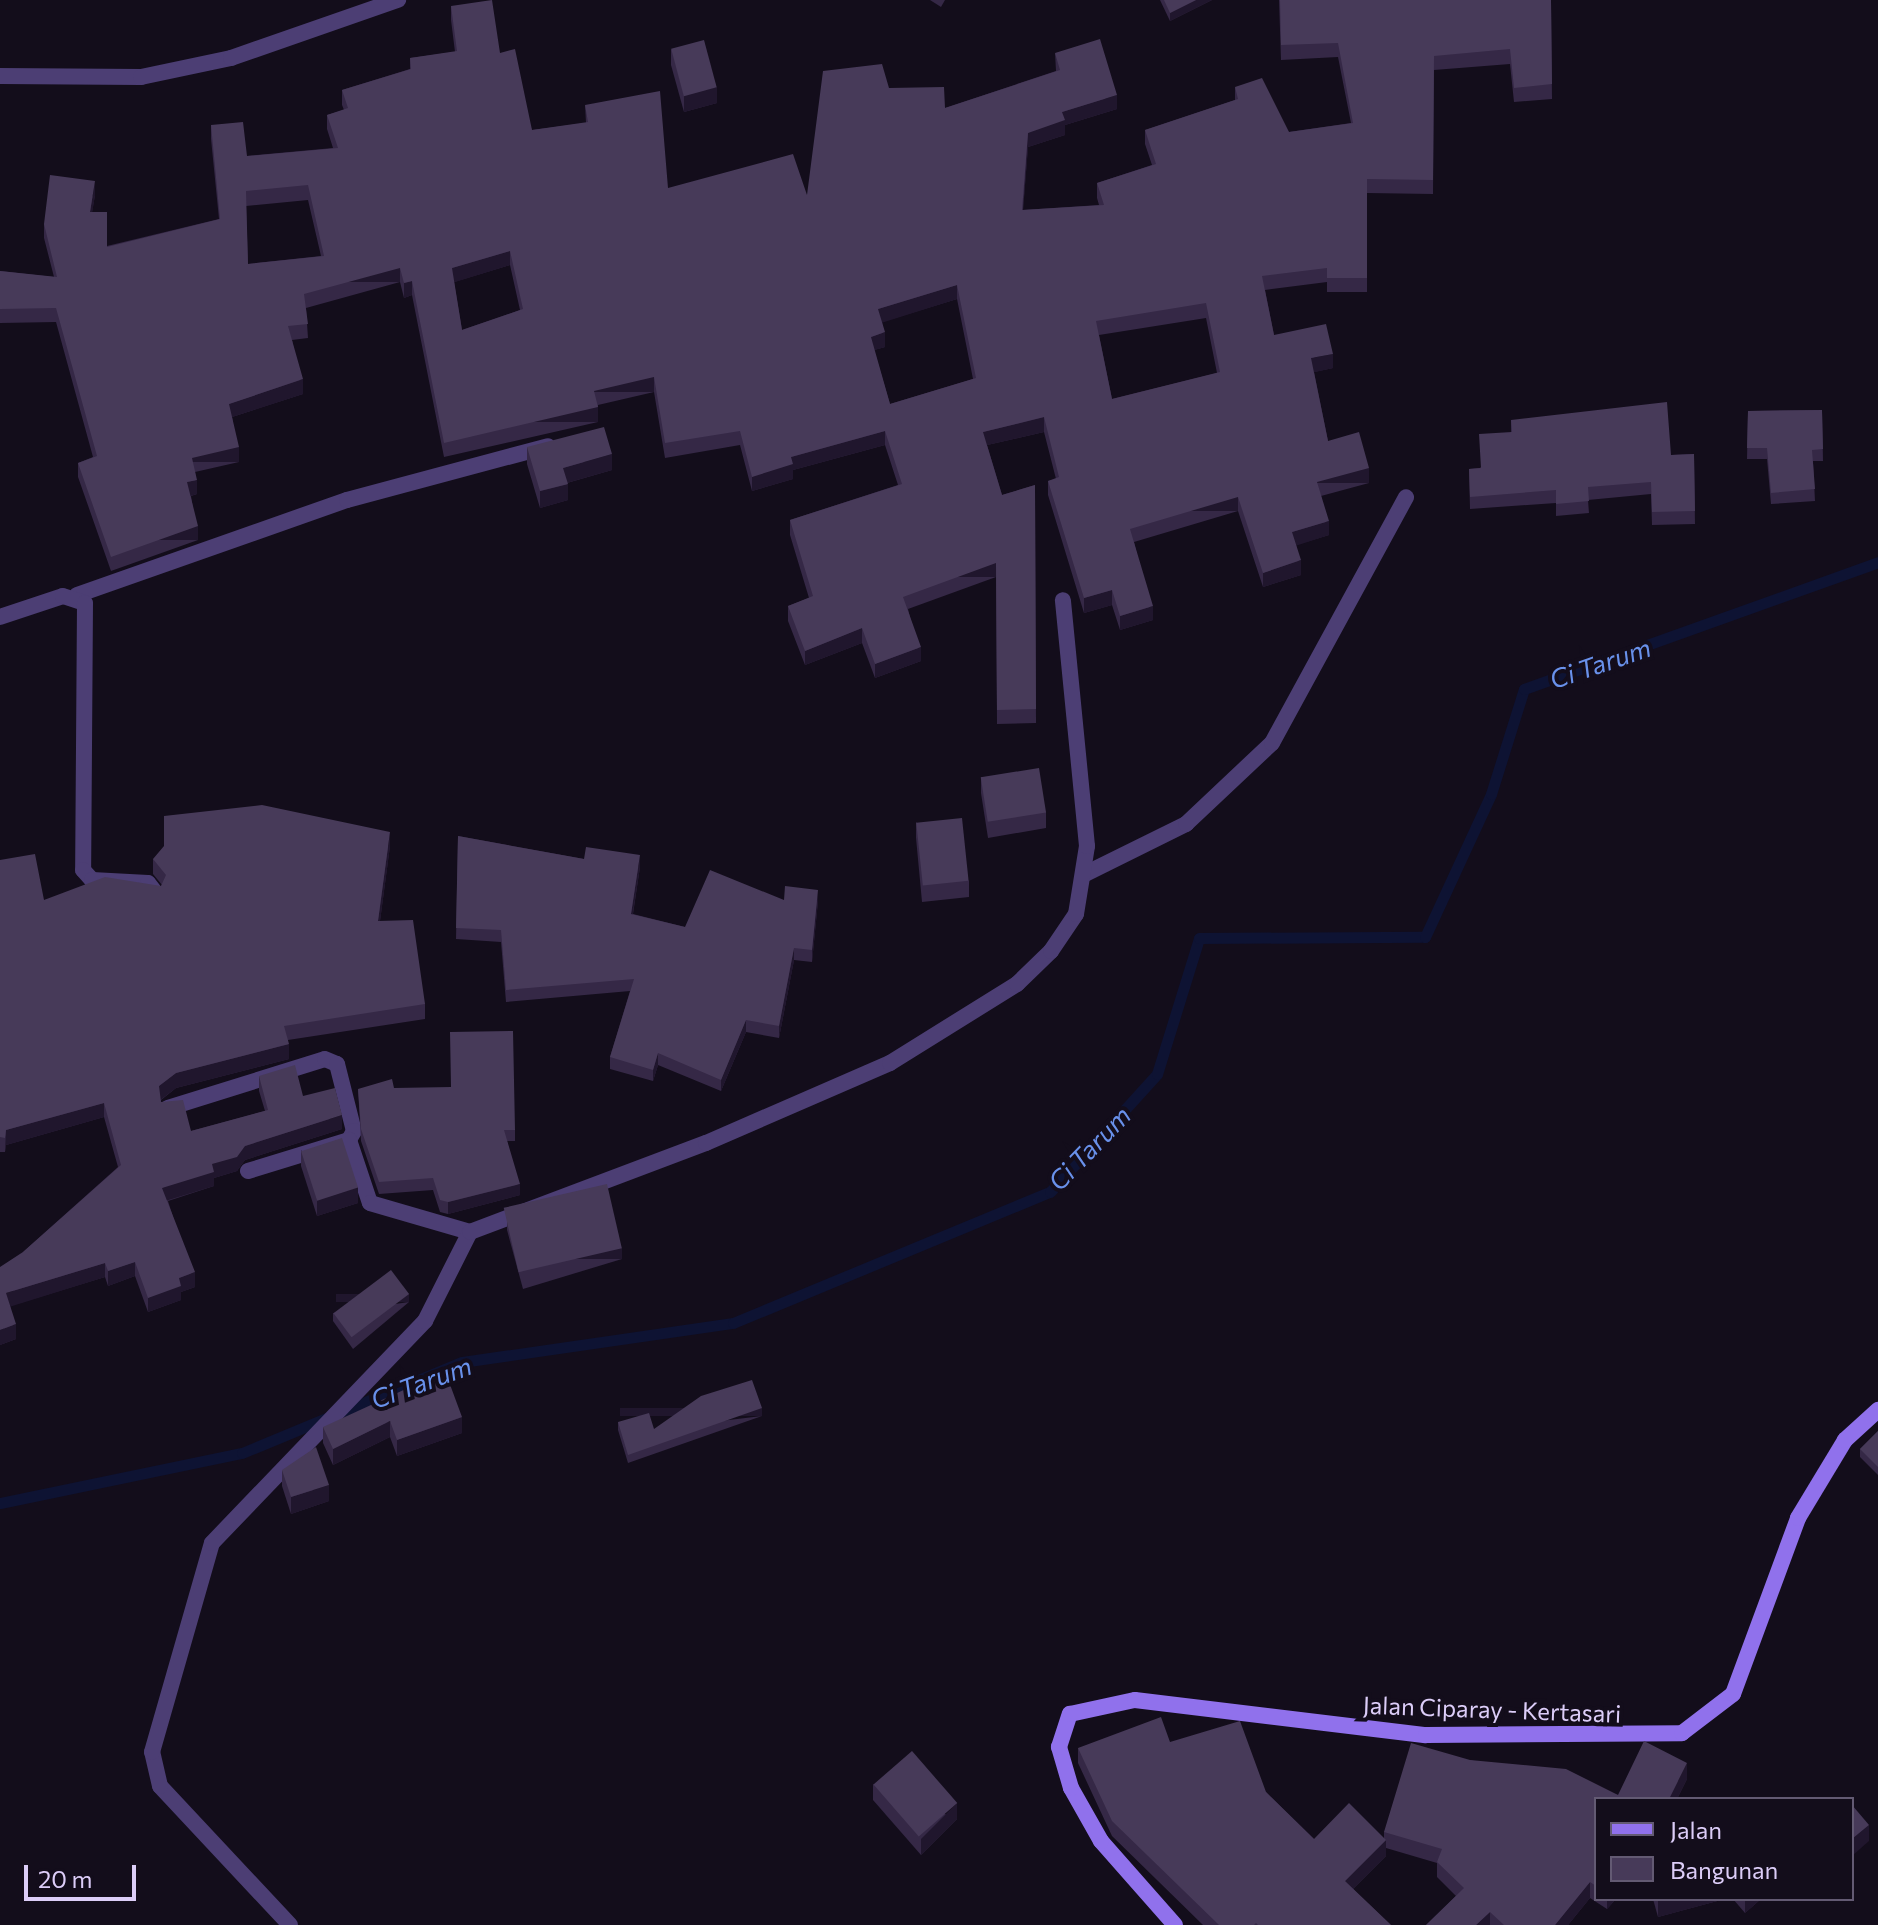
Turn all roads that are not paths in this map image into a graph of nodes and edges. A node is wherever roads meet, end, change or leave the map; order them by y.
1 (398, 0) edge
2 (0, 76) edge
3 (572, 440) edge
4 (1406, 497) dead end
5 (77, 595) junction
6 (1063, 600) dead end
7 (0, 617) edge
8 (1085, 874) junction
9 (155, 892) edge
10 (168, 1108) edge
11 (349, 1140) junction
12 (248, 1171) dead end
13 (470, 1232) junction
14 (1878, 1410) edge
15 (290, 1925) edge
16 (1175, 1925) edge

1 - 2 street
3 - 5 street
4 - 8 street
5 - 7 street
5 - 9 street
6 - 8 street
8 - 13 street
10 - 11 street
11 - 12 street
11 - 13 street
13 - 15 street
14 - 16 main road, Jalan Ciparay - Kertasari

